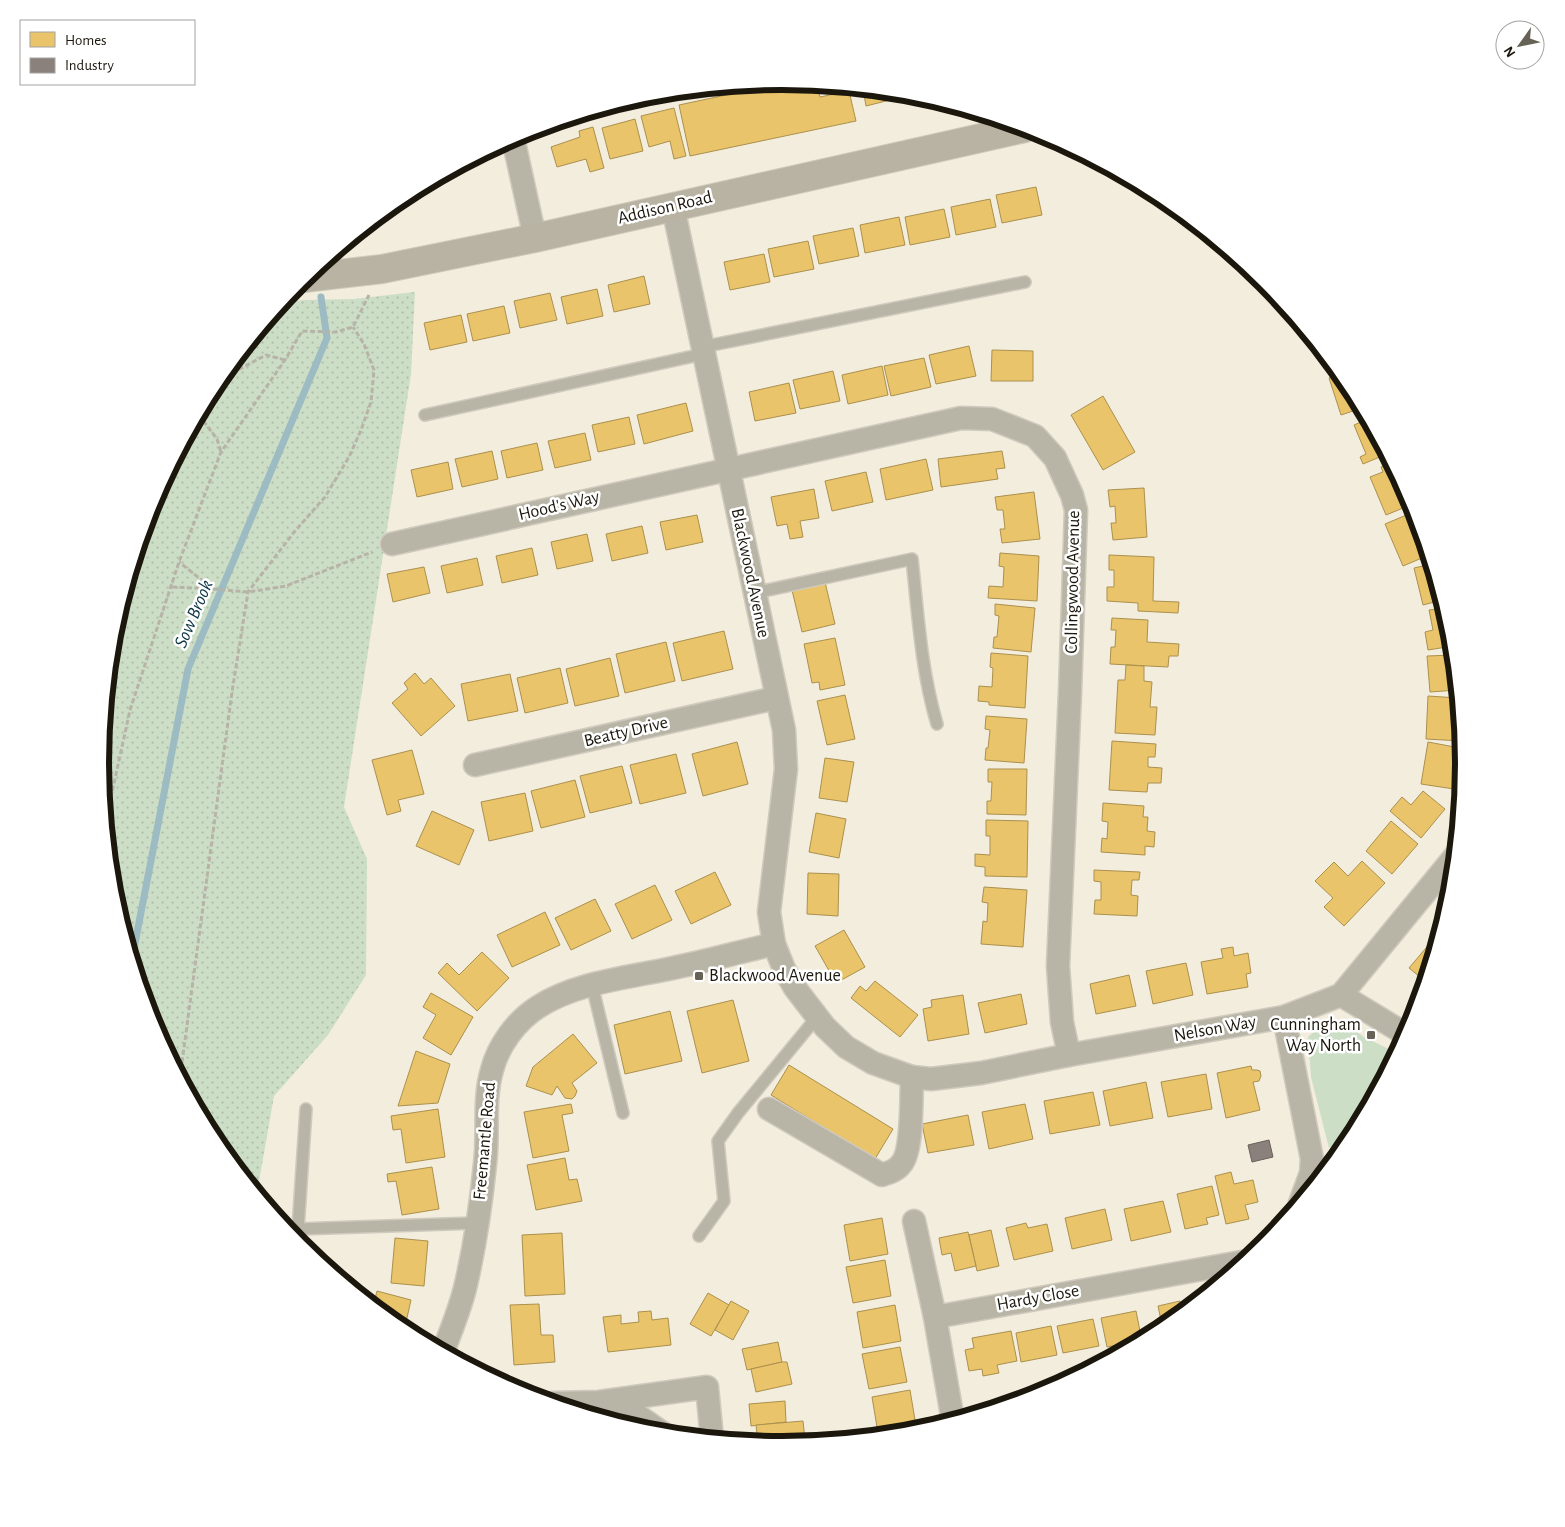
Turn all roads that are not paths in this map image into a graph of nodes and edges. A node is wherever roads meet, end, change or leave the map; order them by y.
1 (1012, 131) edge
2 (515, 146) edge
3 (673, 207) junction
4 (534, 238) junction
5 (317, 276) edge
6 (1025, 282) dead end
7 (702, 351) junction
8 (426, 415) dead end
9 (728, 470) junction
10 (392, 544) road end
11 (754, 593) junction
12 (776, 698) junction
13 (937, 724) dead end
14 (475, 765) dead end
15 (1448, 865) edge
16 (774, 944) junction
17 (592, 985) junction
18 (1341, 996) junction
19 (817, 1017) junction
20 (1284, 1017) junction
21 (1400, 1031) edge
22 (1069, 1055) junction
23 (912, 1076) junction
24 (306, 1109) dead end
25 (769, 1109) dead end
26 (622, 1113) dead end
27 (1305, 1189) edge
28 (914, 1221) dead end
29 (476, 1223) junction
30 (297, 1231) edge
31 (301, 1235) edge
32 (699, 1236) dead end
33 (1234, 1263) edge
34 (934, 1317) junction
35 (445, 1346) edge
36 (599, 1402) junction
37 (571, 1403) edge
38 (952, 1415) edge
39 (649, 1424) edge
40 (711, 1433) edge

1 - 3 street, Addison Road
2 - 4 street
3 - 4 street, Addison Road
3 - 7 street, Blackwood Avenue
4 - 5 street, Addison Road
6 - 7 lane
7 - 8 lane
7 - 9 street, Blackwood Avenue
9 - 10 street, Hood's Way
9 - 11 street, Blackwood Avenue
9 - 22 street, Collingwood Avenue
11 - 12 street, Blackwood Avenue
11 - 13 lane
12 - 14 street, Beatty Drive
12 - 16 street, Blackwood Avenue
15 - 18 street
16 - 17 street, Freemantle Road
16 - 19 street, Blackwood Avenue
17 - 26 lane
17 - 29 street, Freemantle Road
18 - 20 street, Nelson Way
18 - 21 street
19 - 23 street, Blackwood Avenue
19 - 32 lane
20 - 22 street, Nelson Way
20 - 27 street
22 - 23 street, Blackwood Avenue
23 - 25 street
24 - 30 lane
28 - 34 street
29 - 31 lane
29 - 35 street, Freemantle Road
33 - 34 street, Hardy Close
34 - 38 street
36 - 37 street
36 - 39 street
36 - 40 street

